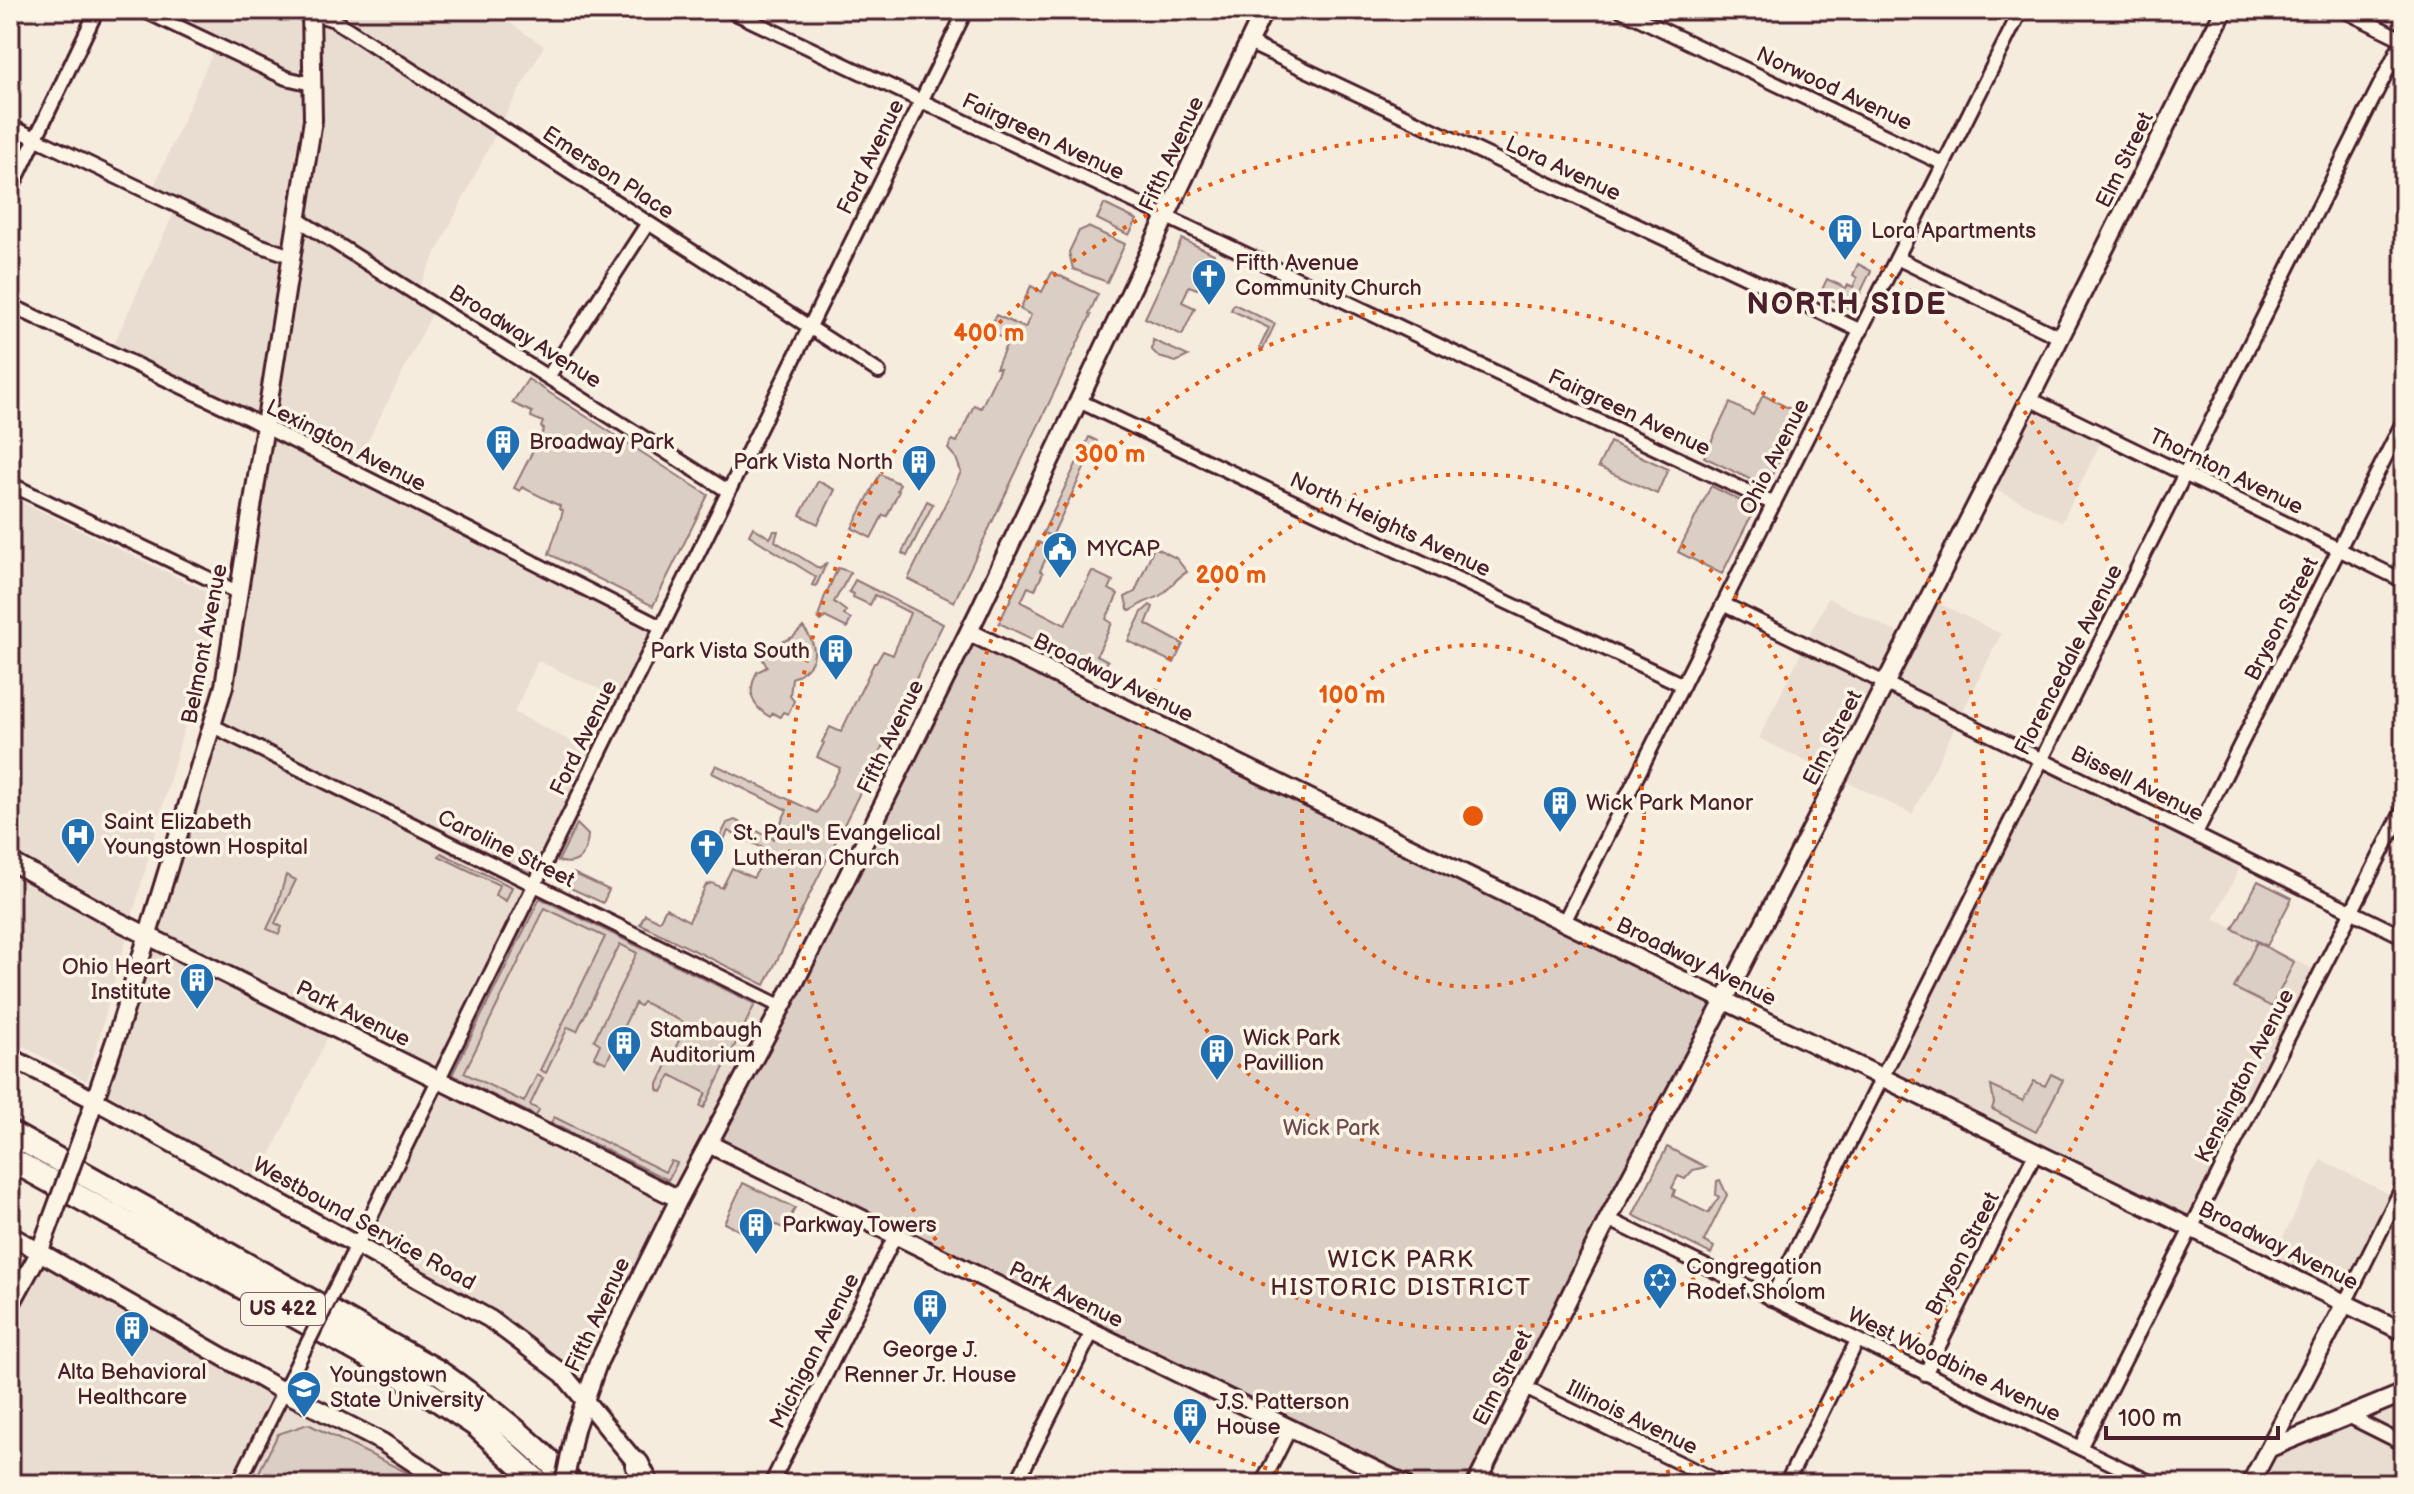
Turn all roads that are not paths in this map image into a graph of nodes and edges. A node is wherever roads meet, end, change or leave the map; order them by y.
1 (97, 10) edge
2 (143, 10) edge
3 (729, 10) edge
4 (966, 10) edge
5 (1264, 10) edge
6 (1621, 10) edge
7 (2021, 10) edge
8 (2224, 10) edge
9 (2343, 10) edge
10 (312, 12) edge
11 (2404, 39) edge
12 (1249, 43) junction
13 (312, 84) junction
14 (921, 101) junction
15 (10, 126) edge
16 (36, 138) junction
17 (1944, 164) junction
18 (10, 192) edge
19 (1166, 217) junction
20 (299, 220) junction
21 (648, 223) junction
22 (291, 256) junction
23 (1897, 258) junction
24 (10, 305) edge
25 (810, 327) junction
26 (1861, 331) junction
27 (2061, 338) junction
28 (879, 372) dead end
29 (548, 377) junction
30 (2030, 399) junction
31 (1079, 401) junction
32 (2404, 420) edge
33 (264, 427) junction
34 (2185, 475) junction
35 (10, 484) edge
36 (728, 491) junction
37 (1774, 504) junction
38 (2339, 549) junction
39 (2404, 581) edge
40 (239, 593) junction
41 (1723, 604) junction
42 (661, 627) junction
43 (969, 632) junction
44 (1886, 684) junction
45 (1683, 685) junction
46 (213, 726) junction
47 (2041, 759) junction
48 (2404, 808) edge
49 (2195, 835) junction
50 (11, 865) edge
51 (534, 885) junction
52 (2351, 911) junction
53 (1564, 922) junction
54 (147, 936) junction
55 (2404, 937) edge
56 (1724, 1001) junction
57 (782, 1007) junction
58 (10, 1057) edge
59 (1882, 1077) junction
60 (437, 1080) junction
61 (96, 1101) junction
62 (10, 1133) edge
63 (709, 1144) junction
64 (2036, 1152) junction
65 (10, 1159) edge
66 (2404, 1184) edge
67 (679, 1199) junction
68 (1608, 1219) junction
69 (2191, 1228) junction
70 (10, 1235) edge
71 (895, 1236) junction
72 (356, 1245) junction
73 (39, 1253) junction
74 (1771, 1299) junction
75 (2345, 1303) junction
76 (10, 1306) edge
77 (1092, 1332) junction
78 (2404, 1332) edge
79 (1857, 1341) junction
80 (1925, 1374) junction
81 (1523, 1387) junction
82 (284, 1392) junction
83 (2404, 1393) edge
84 (584, 1399) junction
85 (2350, 1417) junction
86 (1290, 1428) junction
87 (2404, 1444) edge
88 (2080, 1448) junction
89 (2270, 1448) junction
90 (642, 1474) edge
91 (238, 1484) edge
92 (446, 1484) edge
93 (540, 1484) edge
94 (564, 1484) edge
95 (572, 1484) edge
96 (655, 1484) edge
97 (771, 1484) edge
98 (1016, 1484) edge
99 (1262, 1484) edge
100 (1404, 1484) edge
101 (1476, 1484) edge
102 (1723, 1484) edge
103 (1786, 1484) edge
104 (2154, 1484) edge
105 (2250, 1484) edge

1 - 16 street
2 - 13 street
3 - 14 street, Fairgreen Avenue
4 - 14 street, Ford Avenue
5 - 12 street, Fifth Avenue
6 - 17 street, Norwood Avenue
7 - 17 street, Ohio Avenue
8 - 27 street, Elm Street
9 - 11 street
10 - 13 street, Belmont Avenue
10 - 21 street, Emerson Place
11 - 34 street, Florencedale Avenue
12 - 19 street, Fifth Avenue
12 - 26 street, Lora Avenue
13 - 20 street, Belmont Avenue
14 - 19 street, Fairgreen Avenue
14 - 25 street, Ford Avenue
15 - 16 street
16 - 18 street
16 - 22 street
17 - 23 street, Ohio Avenue
19 - 31 street, Fifth Avenue
19 - 37 street, Fairgreen Avenue
20 - 22 street, Belmont Avenue
20 - 29 street, Broadway Avenue
21 - 25 street, Emerson Place
21 - 29 street
22 - 33 street, Belmont Avenue
23 - 26 street, Ohio Avenue
23 - 27 street
24 - 33 street, Lexington Avenue
25 - 28 street, Emerson Place
25 - 36 street, Ford Avenue
26 - 37 street, Ohio Avenue
27 - 30 street, Elm Street
29 - 36 street, Broadway Avenue
30 - 34 street, Thornton Avenue
30 - 44 street, Elm Street
31 - 43 street, Fifth Avenue
31 - 45 street, North Heights Avenue
32 - 38 street, Bryson Street
33 - 40 street, Belmont Avenue
33 - 42 street, Lexington Avenue
34 - 38 street, Thornton Avenue
34 - 47 street, Florencedale Avenue
35 - 40 street
36 - 42 street, Ford Avenue
37 - 41 street, Ohio Avenue
38 - 39 street, Thornton Avenue
38 - 49 street, Bryson Street
40 - 46 street, Belmont Avenue
41 - 44 street, Bissell Avenue
41 - 45 street, Ohio Avenue
42 - 51 street, Ford Avenue
43 - 53 street, Broadway Avenue
43 - 57 street, Fifth Avenue
44 - 47 street, Bissell Avenue
44 - 56 street, Elm Street
45 - 53 street, Ohio Avenue
46 - 51 street, Caroline Street
46 - 54 street, Belmont Avenue
47 - 49 street, Bissell Avenue
47 - 59 street, Florencedale Avenue
48 - 52 street, Kensington Avenue
49 - 52 street, Bissell Avenue
50 - 54 street, Park Avenue
51 - 57 street, Caroline Street
51 - 60 street, Ford Avenue
52 - 55 street, Bissell Avenue
52 - 69 street, Kensington Avenue
53 - 56 street, Broadway Avenue
54 - 60 street, Park Avenue
54 - 61 street, Belmont Avenue
56 - 59 street, Broadway Avenue
56 - 68 street, Elm Street
57 - 63 street, Fifth Avenue
58 - 61 street, Westbound Service Road
59 - 64 street, Broadway Avenue
59 - 74 street, Florencedale Avenue
60 - 67 street, Park Avenue
60 - 72 street, Ford Avenue
61 - 72 street, Westbound Service Road
61 - 73 street, Belmont Avenue, bridge
62 - 95 highway, US 422
63 - 67 street, Fifth Avenue
63 - 71 street, Park Avenue
64 - 69 street, Broadway Avenue
64 - 80 street, Bryson Street
65 - 93 highway, US 422
66 - 75 street
67 - 84 street, Fifth Avenue
68 - 74 street, West Woodbine Avenue
68 - 81 street, Elm Street
69 - 75 street, Broadway Avenue
69 - 88 street, Kensington Avenue
70 - 73 street
71 - 77 street, Park Avenue
71 - 97 street, Michigan Avenue
72 - 82 street, Ford Avenue, bridge
72 - 84 street, Westbound Service Road
73 - 76 street, Belmont Avenue
73 - 82 street
74 - 79 street, West Woodbine Avenue
75 - 78 street, Broadway Avenue
75 - 89 street
77 - 86 street, Park Avenue
77 - 98 street
79 - 80 street, West Woodbine Avenue
79 - 103 street
80 - 88 street, West Woodbine Avenue
81 - 101 street, Elm Street
81 - 102 street, Illinois Avenue
82 - 91 street, Ford Avenue
82 - 92 street
83 - 85 street
84 - 90 street, Westbound Service Road
84 - 94 street, Fifth Avenue, bridge
85 - 87 street
85 - 89 street
86 - 99 street
86 - 100 street, Park Avenue
88 - 104 street, West Woodbine Avenue
89 - 105 street
90 - 96 street, Westbound Service Road

